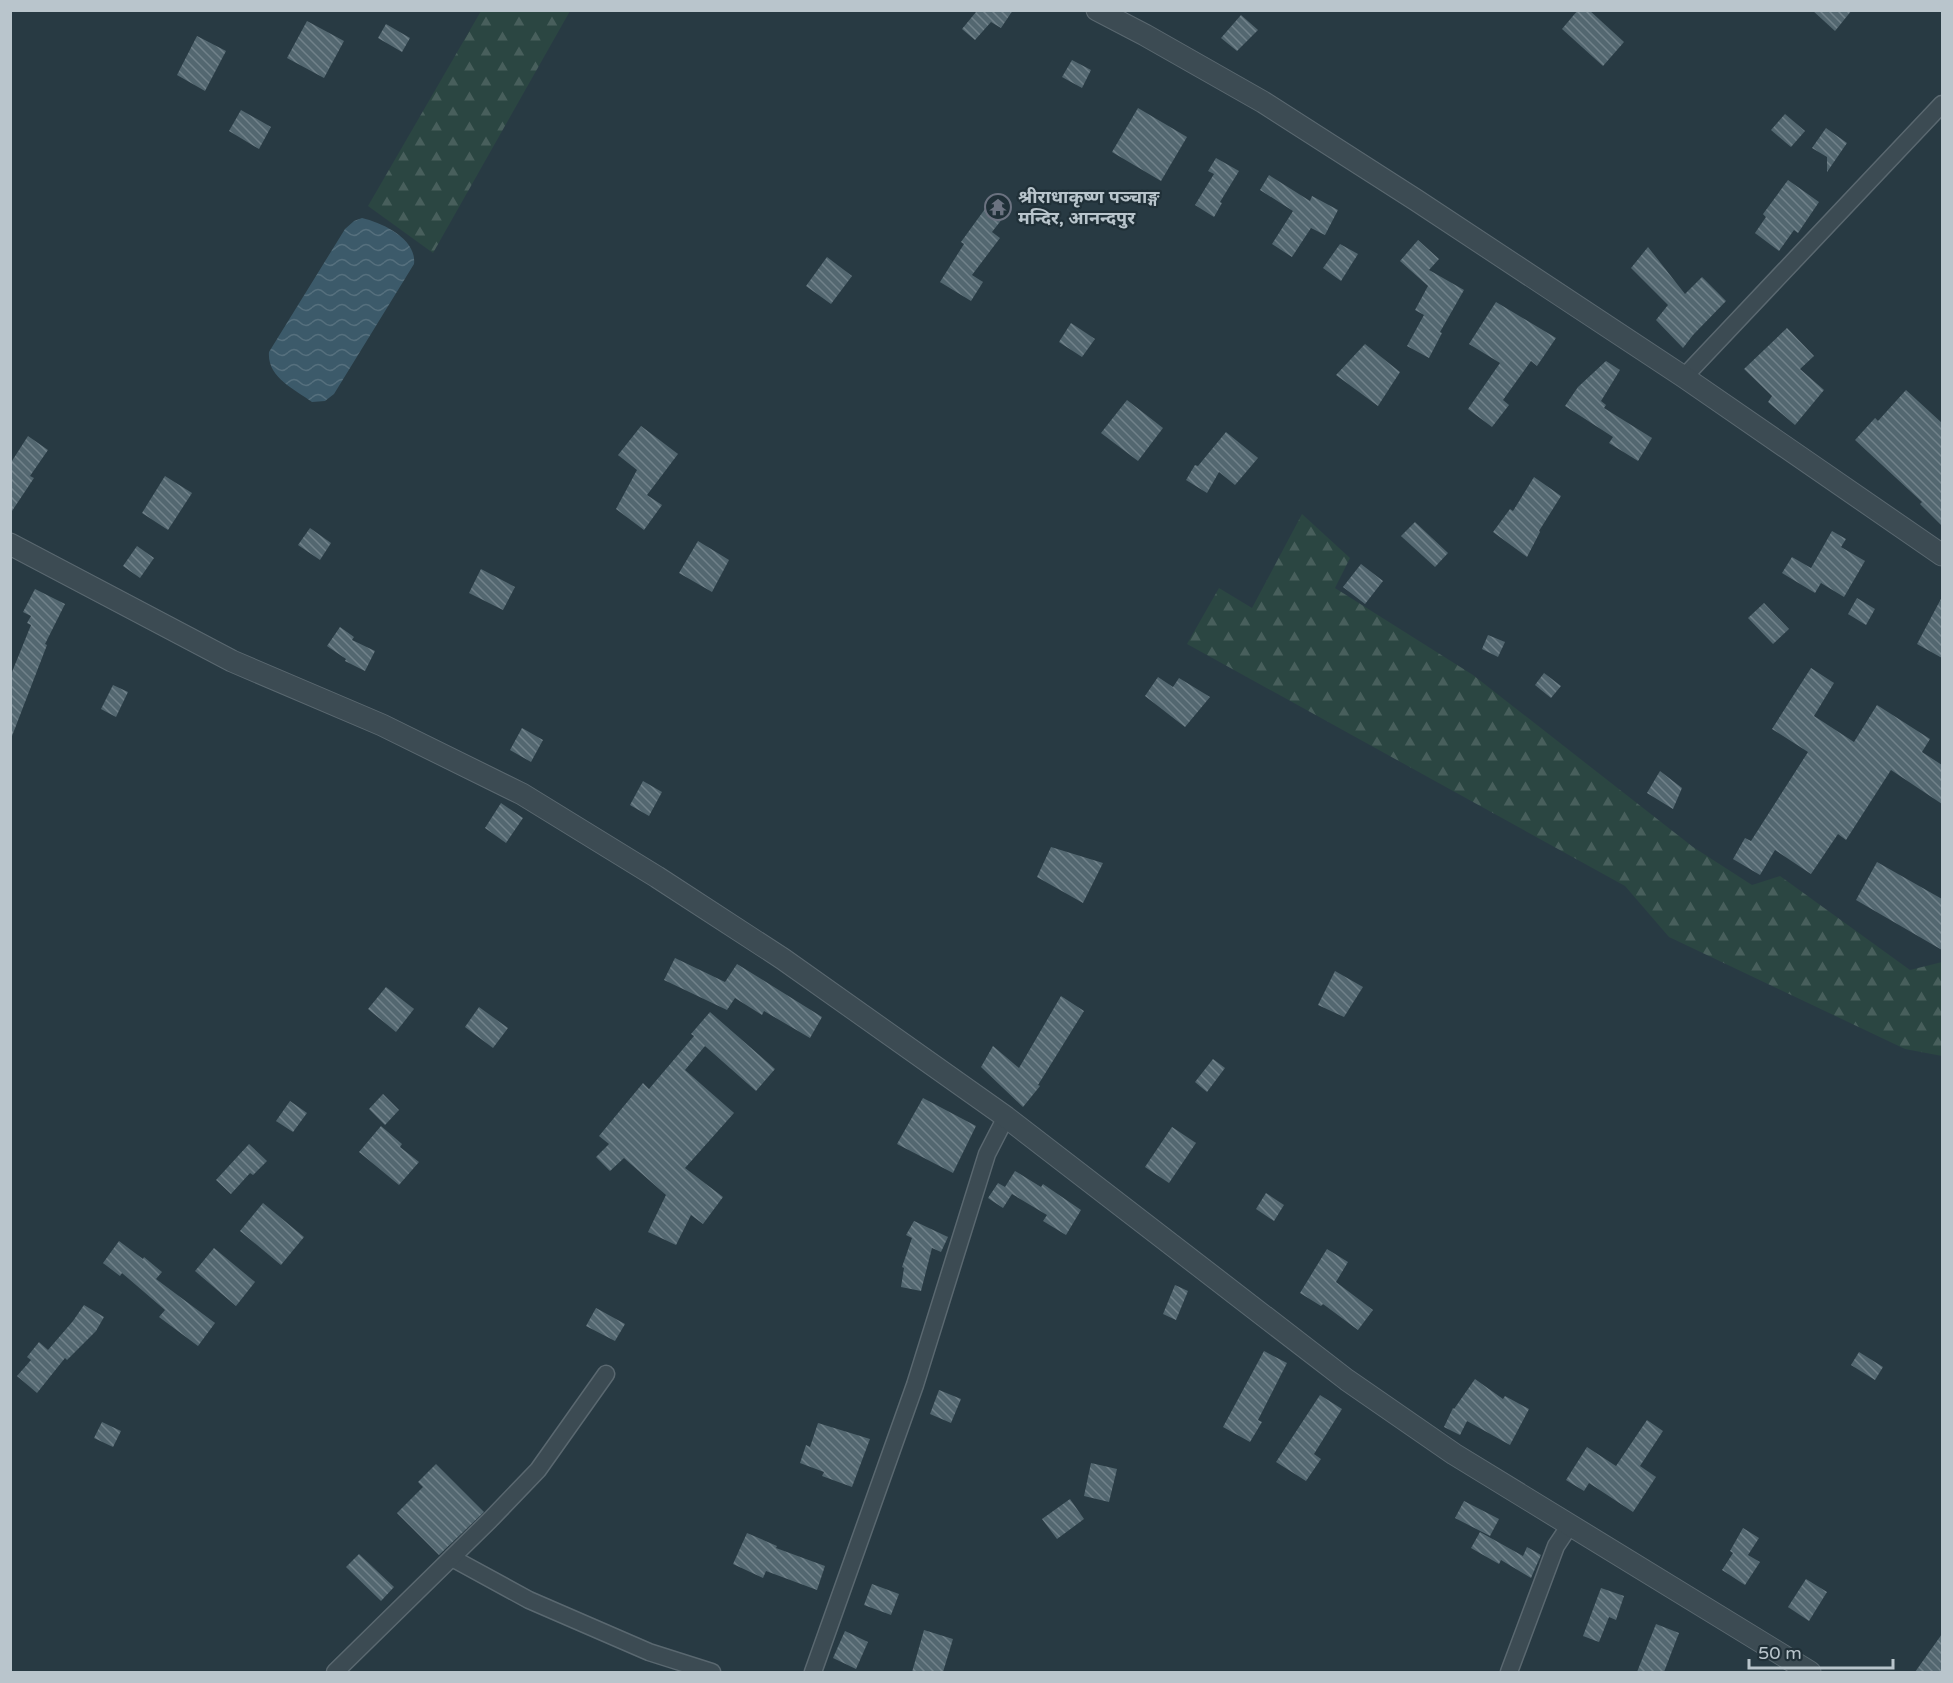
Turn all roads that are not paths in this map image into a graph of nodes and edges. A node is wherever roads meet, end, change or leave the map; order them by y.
1 (1097, 10) edge
2 (1942, 104) edge
3 (1684, 377) junction
4 (10, 544) edge
5 (1942, 555) edge
6 (1006, 1117) junction
7 (606, 1374) dead end
8 (1570, 1525) junction
9 (452, 1558) junction
10 (335, 1672) edge
11 (712, 1672) edge
12 (813, 1672) edge
13 (1509, 1672) edge
14 (1810, 1672) edge

1 - 3 street
2 - 3 street
3 - 5 street
4 - 6 street
6 - 8 street
6 - 12 street
7 - 9 street
8 - 13 street
8 - 14 street
9 - 10 street
9 - 11 street

